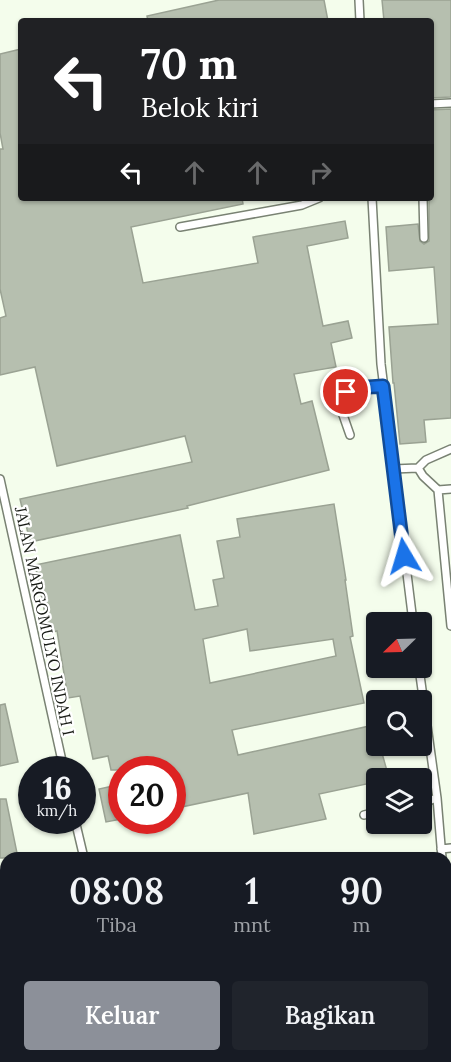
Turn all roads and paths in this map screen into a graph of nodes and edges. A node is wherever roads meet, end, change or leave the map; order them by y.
1 (359, 0) edge
2 (360, 18) edge
3 (451, 103) edge
4 (434, 104) edge
5 (312, 201) edge
6 (372, 201) edge
7 (423, 201) edge
8 (180, 226) dead end
9 (424, 238) dead end
10 (383, 386) junction
11 (350, 435) dead end
12 (451, 449) edge
13 (418, 468) junction
14 (393, 469) junction
15 (0, 479) edge
16 (451, 489) edge
17 (438, 490) junction
18 (412, 612) edge
19 (451, 626) edge
20 (419, 678) edge
21 (61, 756) edge
22 (437, 798) junction
23 (432, 800) edge
24 (78, 834) edge
25 (451, 848) edge
26 (441, 849) junction
27 (83, 852) edge
28 (441, 852) edge

1 - 2 lane
3 - 4 lane
5 - 8 lane
6 - 10 lane
7 - 9 lane
10 - 11 lane
10 - 14 lane
12 - 13 lane
13 - 14 lane
13 - 17 lane
14 - 18 lane
15 - 21 lane, JALAN MARGOMULYO INDAH I
16 - 17 lane
17 - 19 lane
20 - 22 lane
22 - 23 lane
22 - 26 lane
24 - 27 lane
25 - 26 lane
26 - 28 lane

